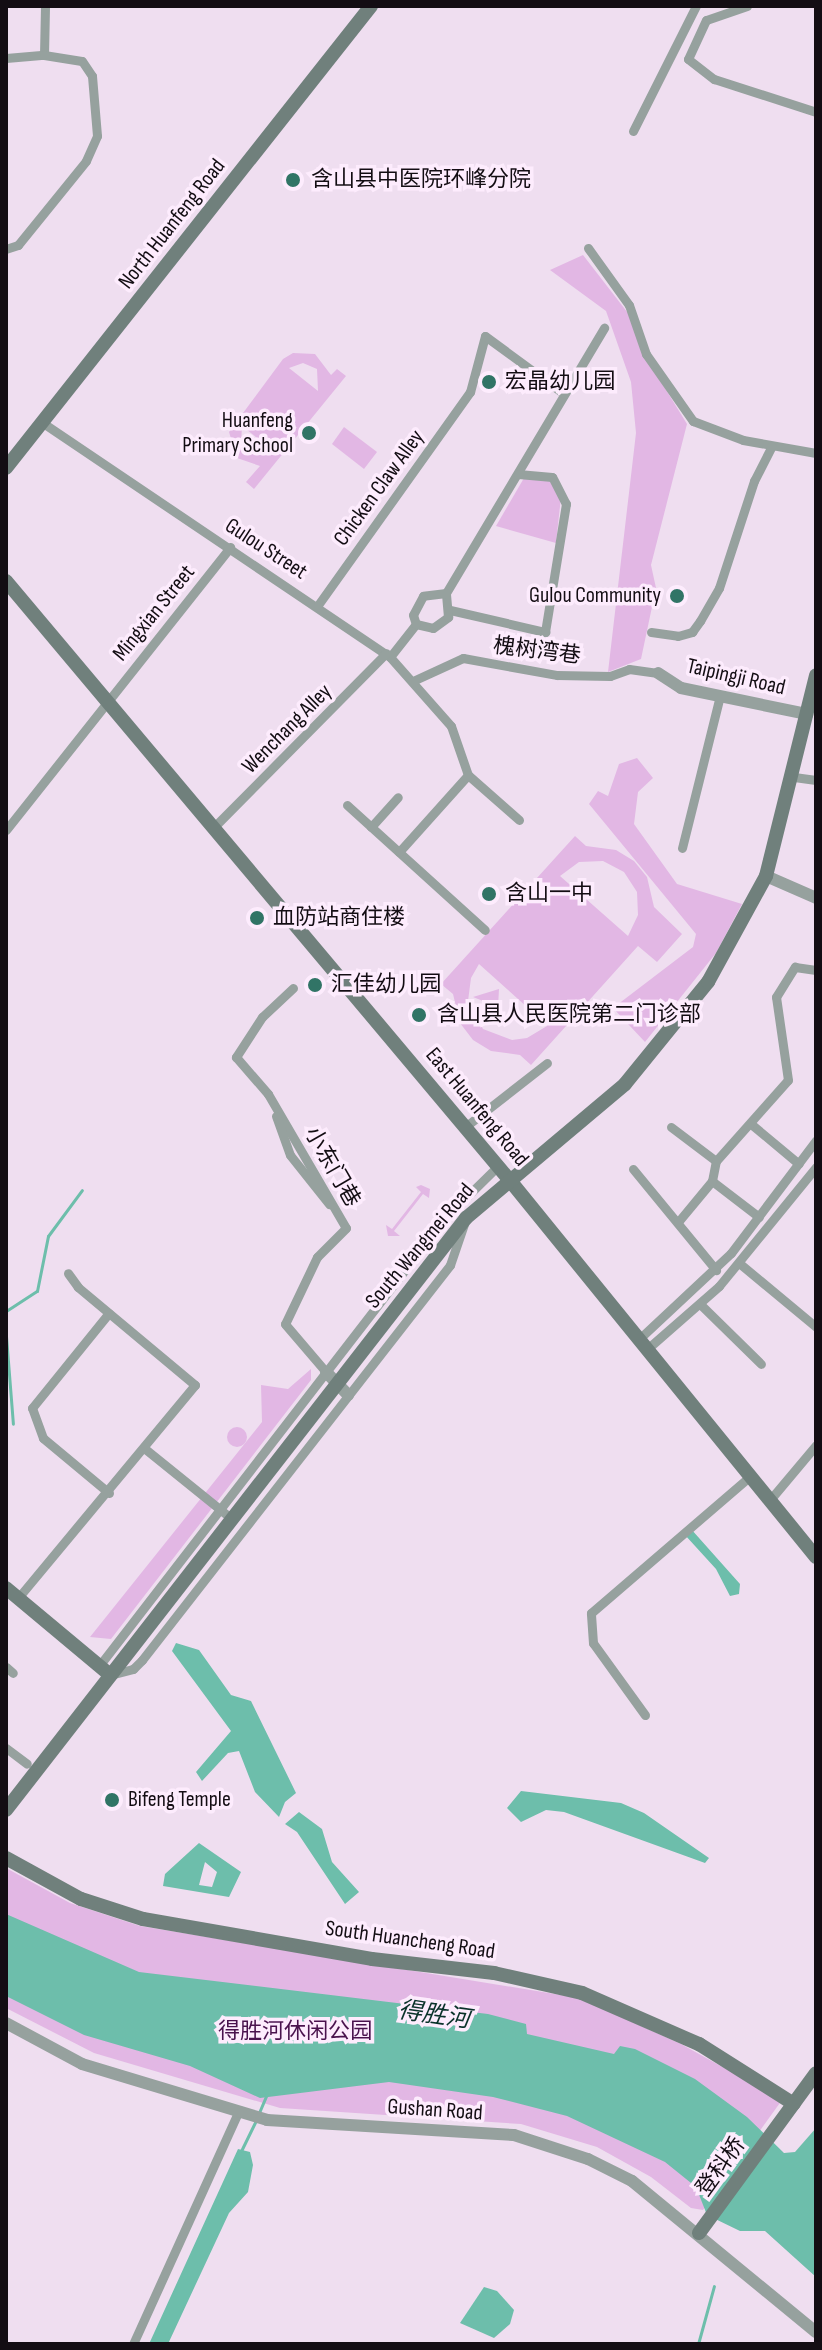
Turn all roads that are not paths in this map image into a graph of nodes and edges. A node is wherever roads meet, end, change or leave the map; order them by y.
1 (45, 6) edge
2 (360, 6) edge
3 (371, 6) edge
4 (696, 6) edge
5 (747, 6) edge
6 (357, 24) junction
7 (44, 55) junction
8 (6, 58) edge
9 (816, 112) edge
10 (633, 131) dead end
11 (588, 248) dead end
12 (6, 249) edge
13 (604, 328) dead end
14 (563, 393) junction
15 (43, 423) junction
16 (772, 446) junction
17 (816, 453) edge
18 (6, 468) edge
19 (518, 474) junction
20 (230, 547) junction
21 (6, 581) edge
22 (446, 593) junction
23 (318, 605) junction
24 (450, 610) junction
25 (416, 624) junction
26 (651, 632) dead end
27 (388, 655) junction
28 (658, 673) joint
29 (816, 675) edge
30 (415, 680) junction
31 (720, 696) junction
32 (106, 701) junction
33 (807, 714) junction
34 (468, 775) junction
35 (794, 777) junction
36 (816, 780) edge
37 (398, 797) dead end
38 (347, 805) dead end
39 (519, 820) dead end
40 (371, 827) junction
41 (213, 828) junction
42 (6, 830) edge
43 (682, 848) dead end
44 (399, 852) junction
45 (766, 876) junction
46 (816, 898) edge
47 (485, 930) dead end
48 (816, 970) edge
49 (293, 988) dead end
50 (547, 1063) dead end
51 (751, 1124) junction
52 (465, 1127) junction
53 (671, 1127) dead end
54 (816, 1140) edge
55 (716, 1161) junction
56 (799, 1164) junction
57 (498, 1166) junction
58 (816, 1167) edge
59 (633, 1169) dead end
60 (712, 1181) junction
61 (512, 1183) junction
62 (759, 1217) junction
63 (678, 1222) junction
64 (739, 1263) junction
65 (716, 1270) junction
66 (68, 1273) dead end
67 (701, 1305) junction
68 (109, 1313) junction
69 (816, 1327) edge
70 (642, 1345) junction
71 (761, 1364) dead end
72 (326, 1372) junction
73 (342, 1389) junction
74 (144, 1448) junction
75 (814, 1450) edge
76 (749, 1477) junction
77 (109, 1493) junction
78 (769, 1501) junction
79 (220, 1509) junction
80 (232, 1519) junction
81 (816, 1557) edge
82 (6, 1588) edge
83 (18, 1598) junction
84 (161, 1611) dead end
85 (105, 1670) junction
86 (645, 1715) dead end
87 (6, 1748) edge
88 (27, 1764) dead end
89 (6, 1810) edge
90 (6, 1858) edge
91 (6, 2023) edge
92 (816, 2073) edge
93 (794, 2104) junction
94 (239, 2110) junction
95 (699, 2233) junction
96 (816, 2332) edge
97 (133, 2344) edge

1 - 7 street
2 - 6 main road
3 - 6 main road, North Huanfeng Road
4 - 10 street
5 - 9 street
6 - 15 main road, North Huanfeng Road
7 - 8 street
7 - 12 street
11 - 16 street
13 - 14 street
14 - 19 street
14 - 23 street, Chicken Claw Alley
15 - 18 main road, North Huanfeng Road
15 - 20 street, Gulou Street
16 - 17 street
16 - 26 street
19 - 22 street
19 - 24 street
20 - 23 street, Gulou Street
20 - 32 street, Mingxian Street
21 - 32 main road, East Huanfeng Road
22 - 24 street
22 - 25 street
23 - 27 street, Gulou Street
24 - 25 street
25 - 27 street, Wenchang Alley
27 - 30 street, Gulou Street
27 - 41 street, Wenchang Alley
28 - 30 street, 槐树湾巷
28 - 31 street, Taipingji Road
29 - 33 main road, South Wangmei Road
30 - 34 street, Gulou Street
31 - 33 street, Taipingji Road
31 - 43 street
32 - 41 main road, East Huanfeng Road
32 - 42 street, Mingxian Street
33 - 35 main road, South Wangmei Road
34 - 39 street
34 - 44 street
35 - 36 street
35 - 45 main road, South Wangmei Road
37 - 40 street
38 - 40 street
40 - 44 street
41 - 52 main road, East Huanfeng Road
44 - 47 street
45 - 46 street
45 - 61 main road, South Wangmei Road
48 - 51 street
49 - 72 street, 小东门巷
50 - 52 street
51 - 55 street
51 - 56 street
52 - 57 main road, East Huanfeng Road
53 - 55 street
54 - 56 street
55 - 60 street
56 - 62 street
57 - 61 main road, East Huanfeng Road
57 - 72 street
58 - 64 street
59 - 63 street
60 - 62 street
60 - 63 street
61 - 70 main road, East Huanfeng Road
61 - 73 main road, South Wangmei Road
62 - 65 street
63 - 65 street
64 - 67 street
64 - 69 street
65 - 70 street
66 - 68 street
67 - 70 street
67 - 71 street
68 - 74 street
68 - 77 street
70 - 76 main road, East Huanfeng Road
72 - 73 street
72 - 79 street
73 - 80 main road, South Wangmei Road
73 - 85 street
74 - 77 street
74 - 79 street
75 - 78 street
76 - 78 main road, East Huanfeng Road
76 - 86 street
77 - 83 street
78 - 81 main road, East Huanfeng Road
79 - 80 street
79 - 85 street
80 - 85 main road, South Wangmei Road
82 - 83 main road
83 - 85 main road
84 - 85 main road, South Wangmei Road
85 - 89 main road, South Wangmei Road
87 - 88 street
90 - 93 main road, South Huancheng Road
91 - 94 street, Gushan Road
92 - 93 main road, 登科桥
93 - 95 main road, 登科桥
94 - 95 street, Gushan Road
94 - 97 street
95 - 96 street, Gushan Road

